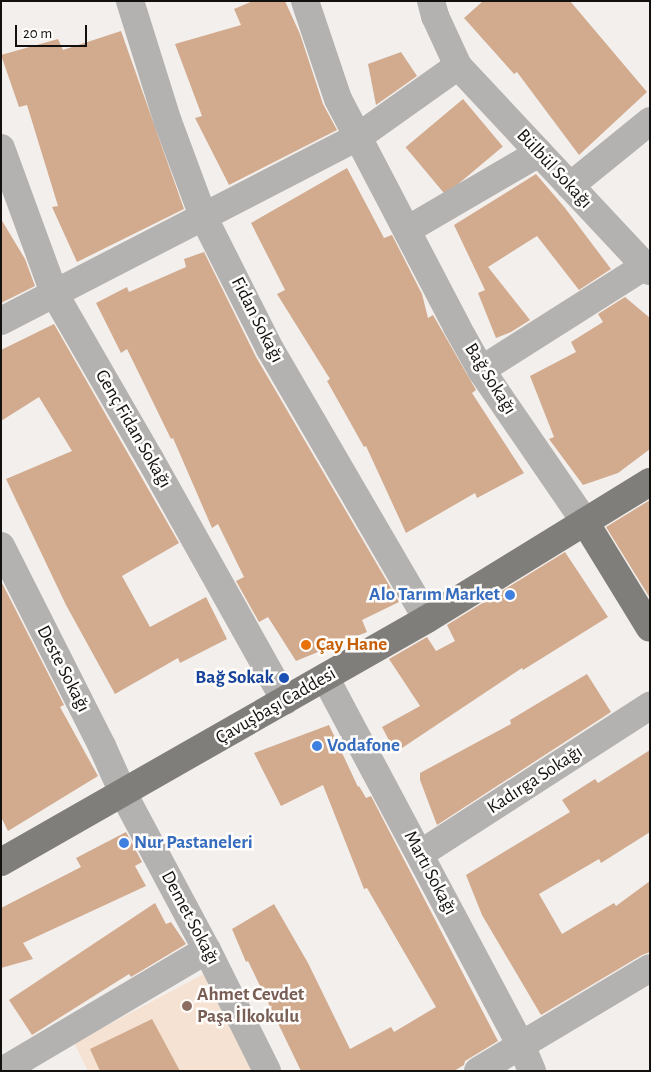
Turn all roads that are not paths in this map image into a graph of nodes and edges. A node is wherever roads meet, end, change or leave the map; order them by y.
1 (130, 1) edge
2 (305, 1) edge
3 (431, 1) edge
4 (458, 66) junction
5 (650, 121) edge
6 (358, 137) junction
7 (2, 152) edge
8 (539, 153) junction
9 (570, 186) junction
10 (203, 216) junction
11 (407, 230) junction
12 (647, 269) edge
13 (54, 293) junction
14 (1, 321) edge
15 (481, 370) junction
16 (650, 482) edge
17 (585, 522) junction
18 (1, 546) edge
19 (427, 619) junction
20 (650, 628) edge
21 (326, 677) junction
22 (285, 701) junction
23 (650, 706) edge
24 (123, 793) junction
25 (420, 854) junction
26 (1, 862) edge
27 (207, 950) junction
28 (650, 968) edge
29 (521, 1046) junction
30 (2, 1071) edge
31 (267, 1071) edge
32 (478, 1071) edge
33 (532, 1071) edge

1 - 10 street, Fidan Sokağı
2 - 6 street, Bağ Sokağı
3 - 4 street, Bülbül Sokağı
4 - 6 street
4 - 8 street, Bülbül Sokağı
5 - 9 street
6 - 10 street
6 - 11 street, Bağ Sokağı
7 - 13 street, Genç Fidan Sokağı
8 - 9 street, Bülbül Sokağı
8 - 11 street
9 - 12 street, Bülbül Sokağı
10 - 13 street
10 - 19 street, Fidan Sokağı
11 - 15 street, Bağ Sokağı
12 - 15 street
13 - 14 street
13 - 22 street, Genç Fidan Sokağı
15 - 17 street, Bağ Sokağı
16 - 17 main road, Çavuşbaşı Caddesi
17 - 19 main road, Çavuşbaşı Caddesi
17 - 20 main road
18 - 24 street, Deste Sokağı
19 - 21 main road, Çavuşbaşı Caddesi
21 - 22 main road, Çavuşbaşı Caddesi
21 - 25 street, Martı Sokağı
22 - 24 main road, Çavuşbaşı Caddesi
23 - 25 street, Kadırga Sokağı
24 - 26 main road, Çavuşbaşı Caddesi
24 - 27 street, Demet Sokağı
25 - 29 street, Martı Sokağı
27 - 30 street
27 - 31 street, Demet Sokağı
28 - 29 street
29 - 32 street
29 - 33 street, Martı Sokağı

